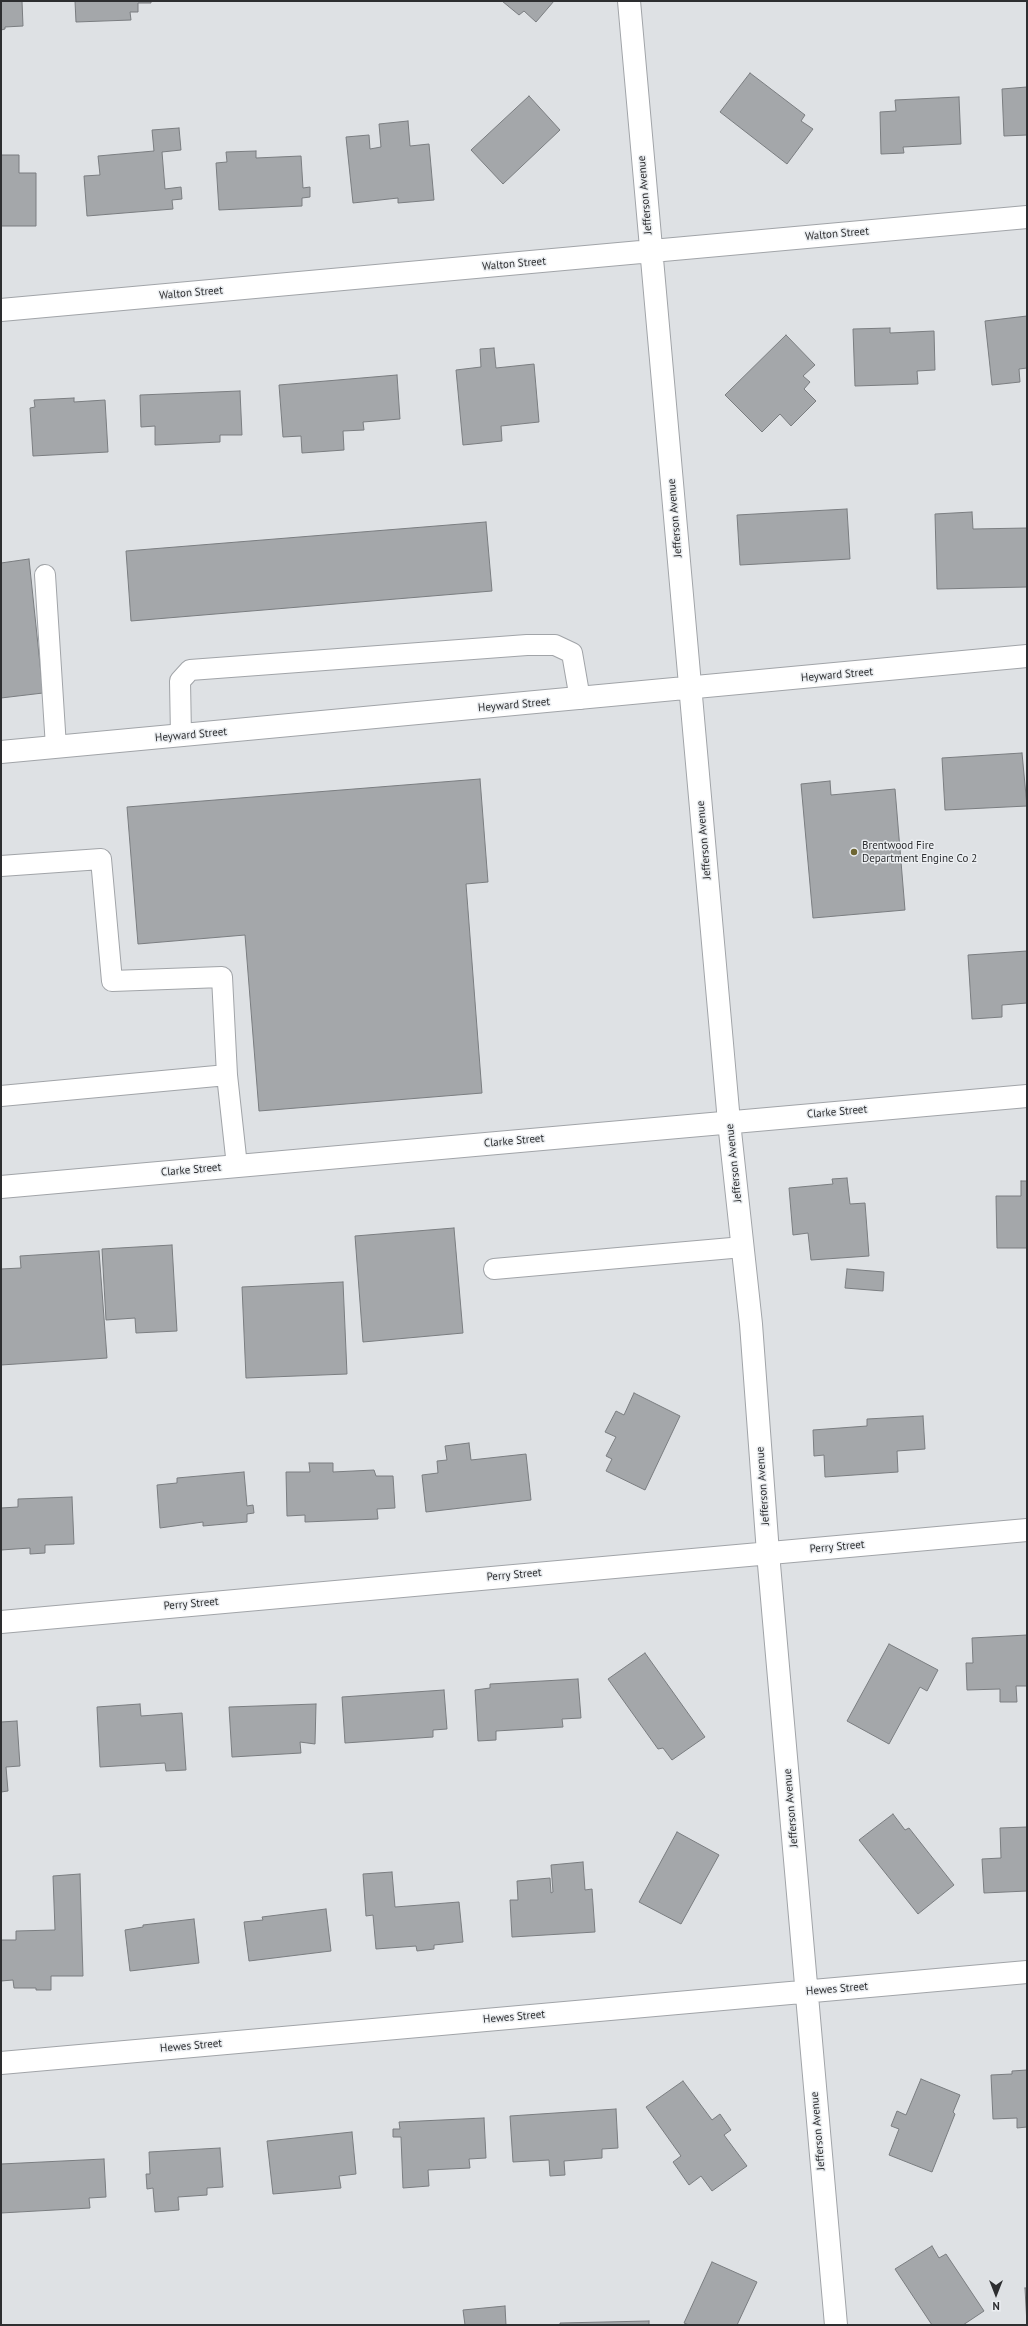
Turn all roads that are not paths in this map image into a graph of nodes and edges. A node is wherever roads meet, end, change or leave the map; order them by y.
1 (628, 1) edge
2 (1027, 217) edge
3 (649, 251) junction
4 (1, 310) edge
5 (45, 575) dead end
6 (1027, 656) edge
7 (691, 689) junction
8 (580, 699) junction
9 (181, 736) junction
10 (56, 747) junction
11 (1, 752) edge
12 (1, 866) edge
13 (227, 1076) junction
14 (1, 1096) edge
15 (1027, 1096) edge
16 (729, 1122) junction
17 (237, 1166) junction
18 (1, 1187) edge
19 (743, 1248) junction
20 (494, 1269) dead end
21 (1027, 1530) edge
22 (768, 1553) junction
23 (1, 1622) edge
24 (1027, 1972) edge
25 (807, 1992) junction
26 (1, 2063) edge
27 (836, 2325) edge

1 - 3 street, Jefferson Avenue
2 - 3 street, Walton Street
3 - 4 street, Walton Street
3 - 7 street, Jefferson Avenue
5 - 10 lane
6 - 7 street, Heyward Street
7 - 8 street, Heyward Street
7 - 16 street, Jefferson Avenue
8 - 9 street, Heyward Street
8 - 9 lane
9 - 10 street, Heyward Street
10 - 11 street, Heyward Street
12 - 13 lane
13 - 14 lane
13 - 17 lane
15 - 16 street, Clarke Street
16 - 17 street, Clarke Street
16 - 19 street, Jefferson Avenue
17 - 18 street, Clarke Street
19 - 20 lane
19 - 22 street, Jefferson Avenue
21 - 22 street, Perry Street
22 - 23 street, Perry Street
22 - 25 street, Jefferson Avenue
24 - 25 street, Hewes Street
25 - 26 street, Hewes Street
25 - 27 street, Jefferson Avenue

